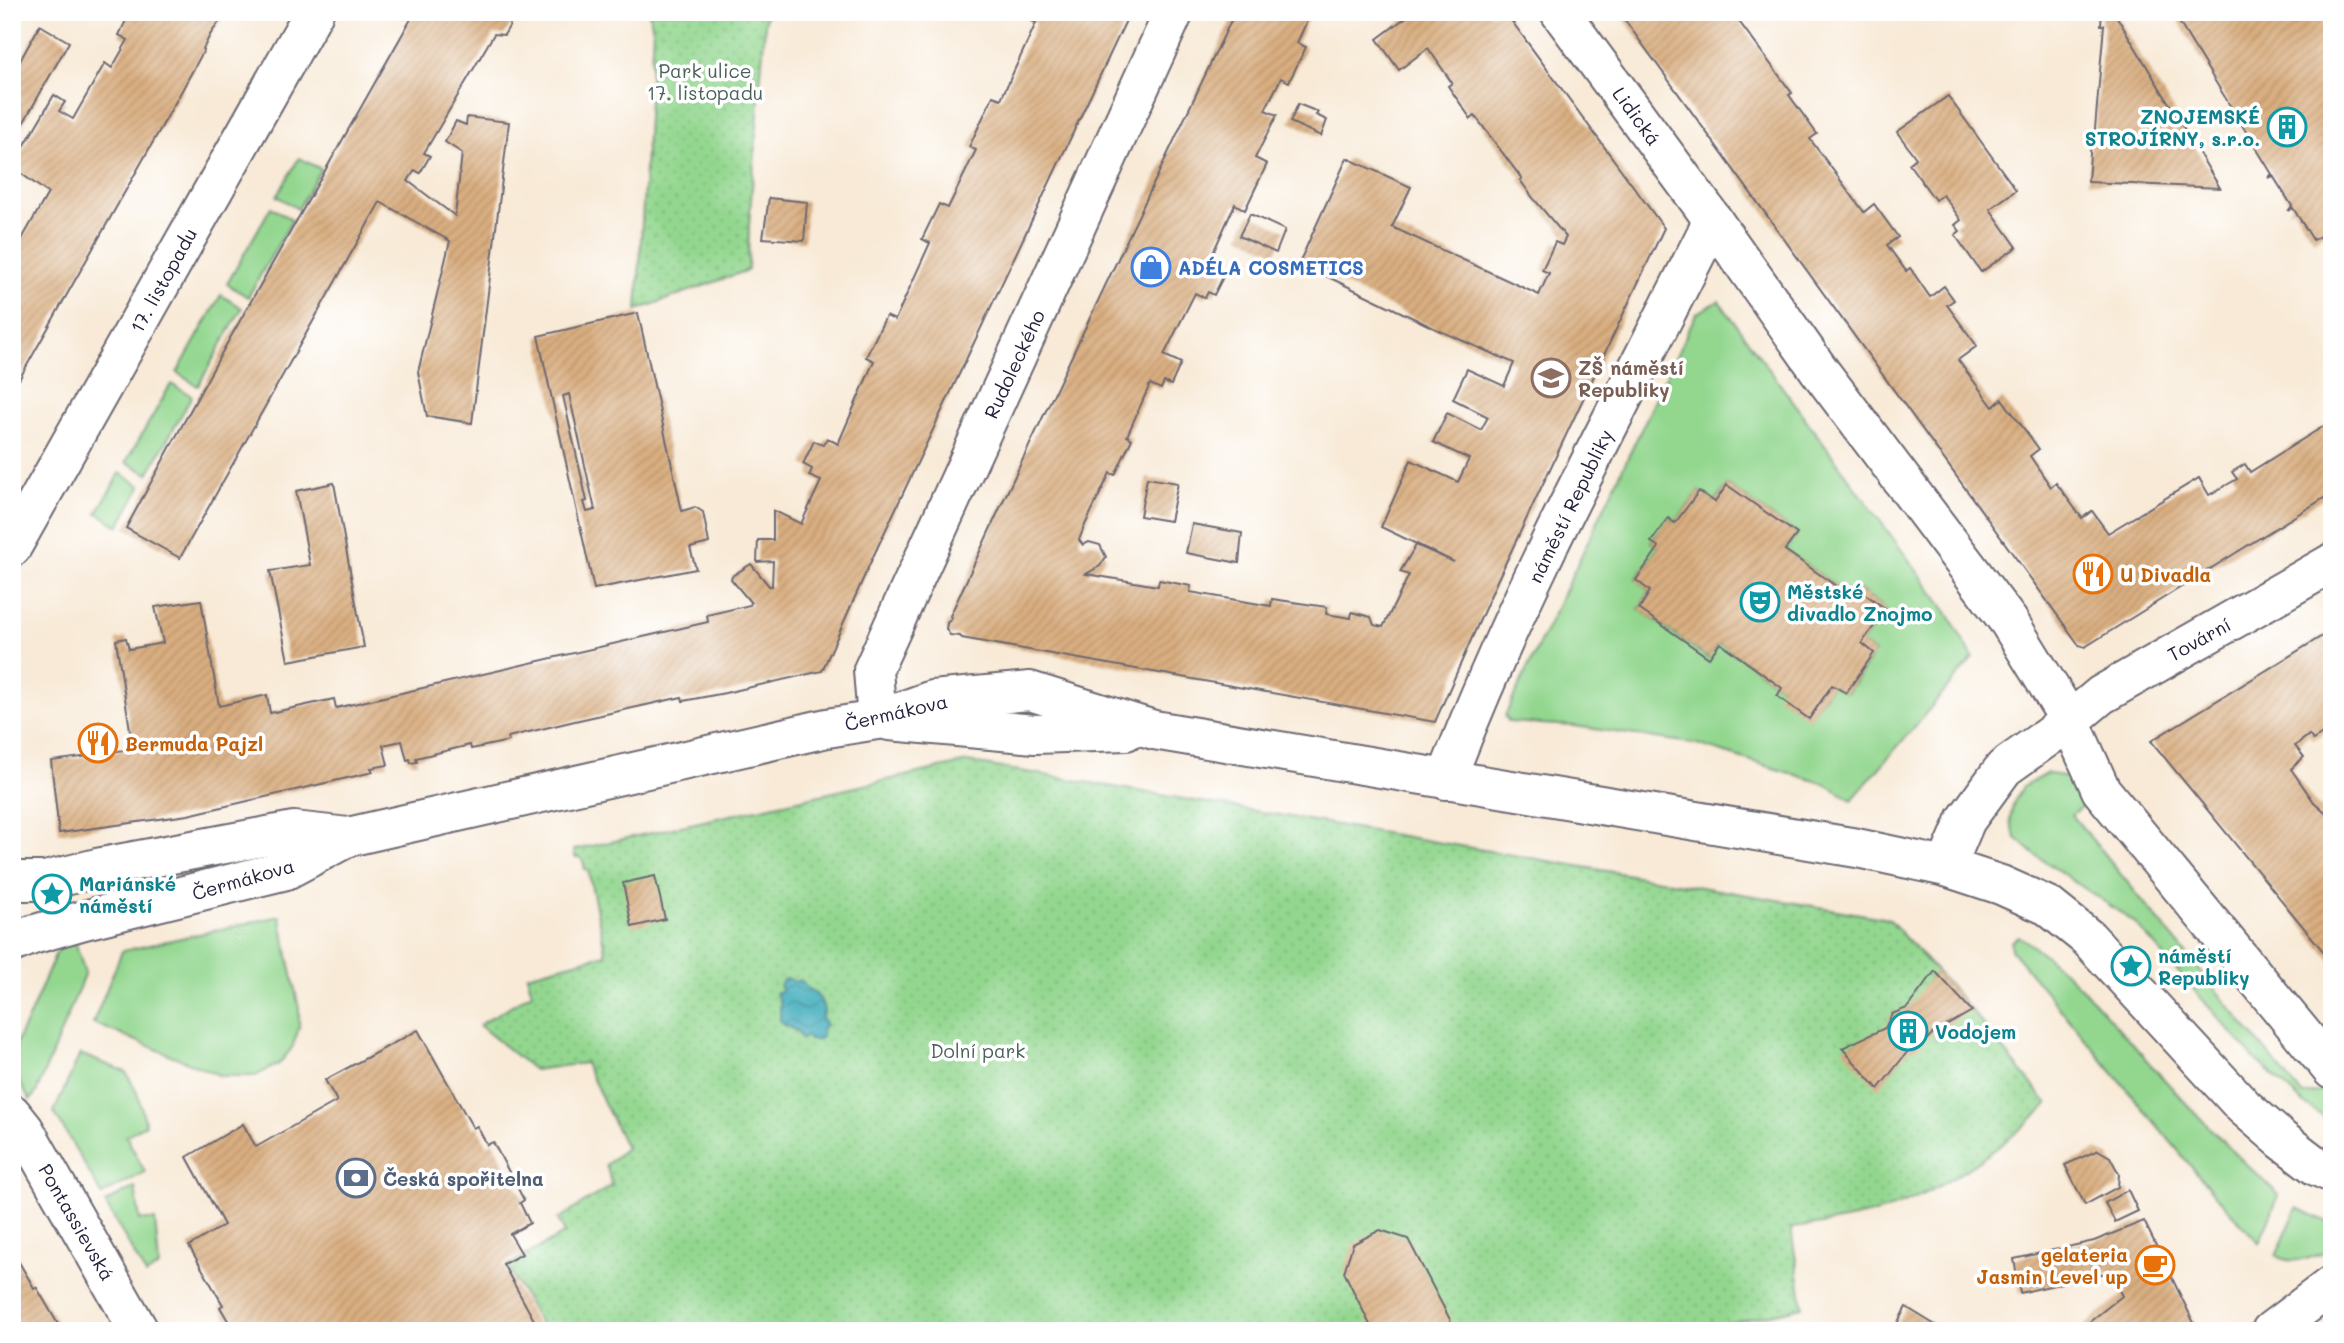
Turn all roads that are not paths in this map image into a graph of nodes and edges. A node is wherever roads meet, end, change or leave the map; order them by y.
1 (314, 12) edge
2 (1174, 12) edge
3 (1560, 12) edge
4 (1713, 220) junction
5 (12, 547) edge
6 (2332, 563) edge
7 (877, 720) junction
8 (2070, 721) junction
9 (1446, 780) junction
10 (348, 837) junction
11 (1946, 866) junction
12 (12, 881) edge
13 (12, 943) edge
14 (2332, 1070) edge
15 (12, 1114) edge
16 (2332, 1173) edge
17 (2332, 1285) edge
18 (2281, 1323) edge
19 (139, 1331) edge

1 - 5 street, 17. listopadu
2 - 7 street, Rudoleckého
3 - 4 street, Lidická
4 - 8 street
4 - 9 street, náměstí Republiky
6 - 8 street, Tovární
7 - 9 street, Čermákova
7 - 10 street, Čermákova
8 - 11 street
8 - 14 street
9 - 11 street
10 - 12 street, Čermákova
10 - 13 street, Čermákova
11 - 16 street
15 - 19 street, Pontassievská
17 - 18 street

